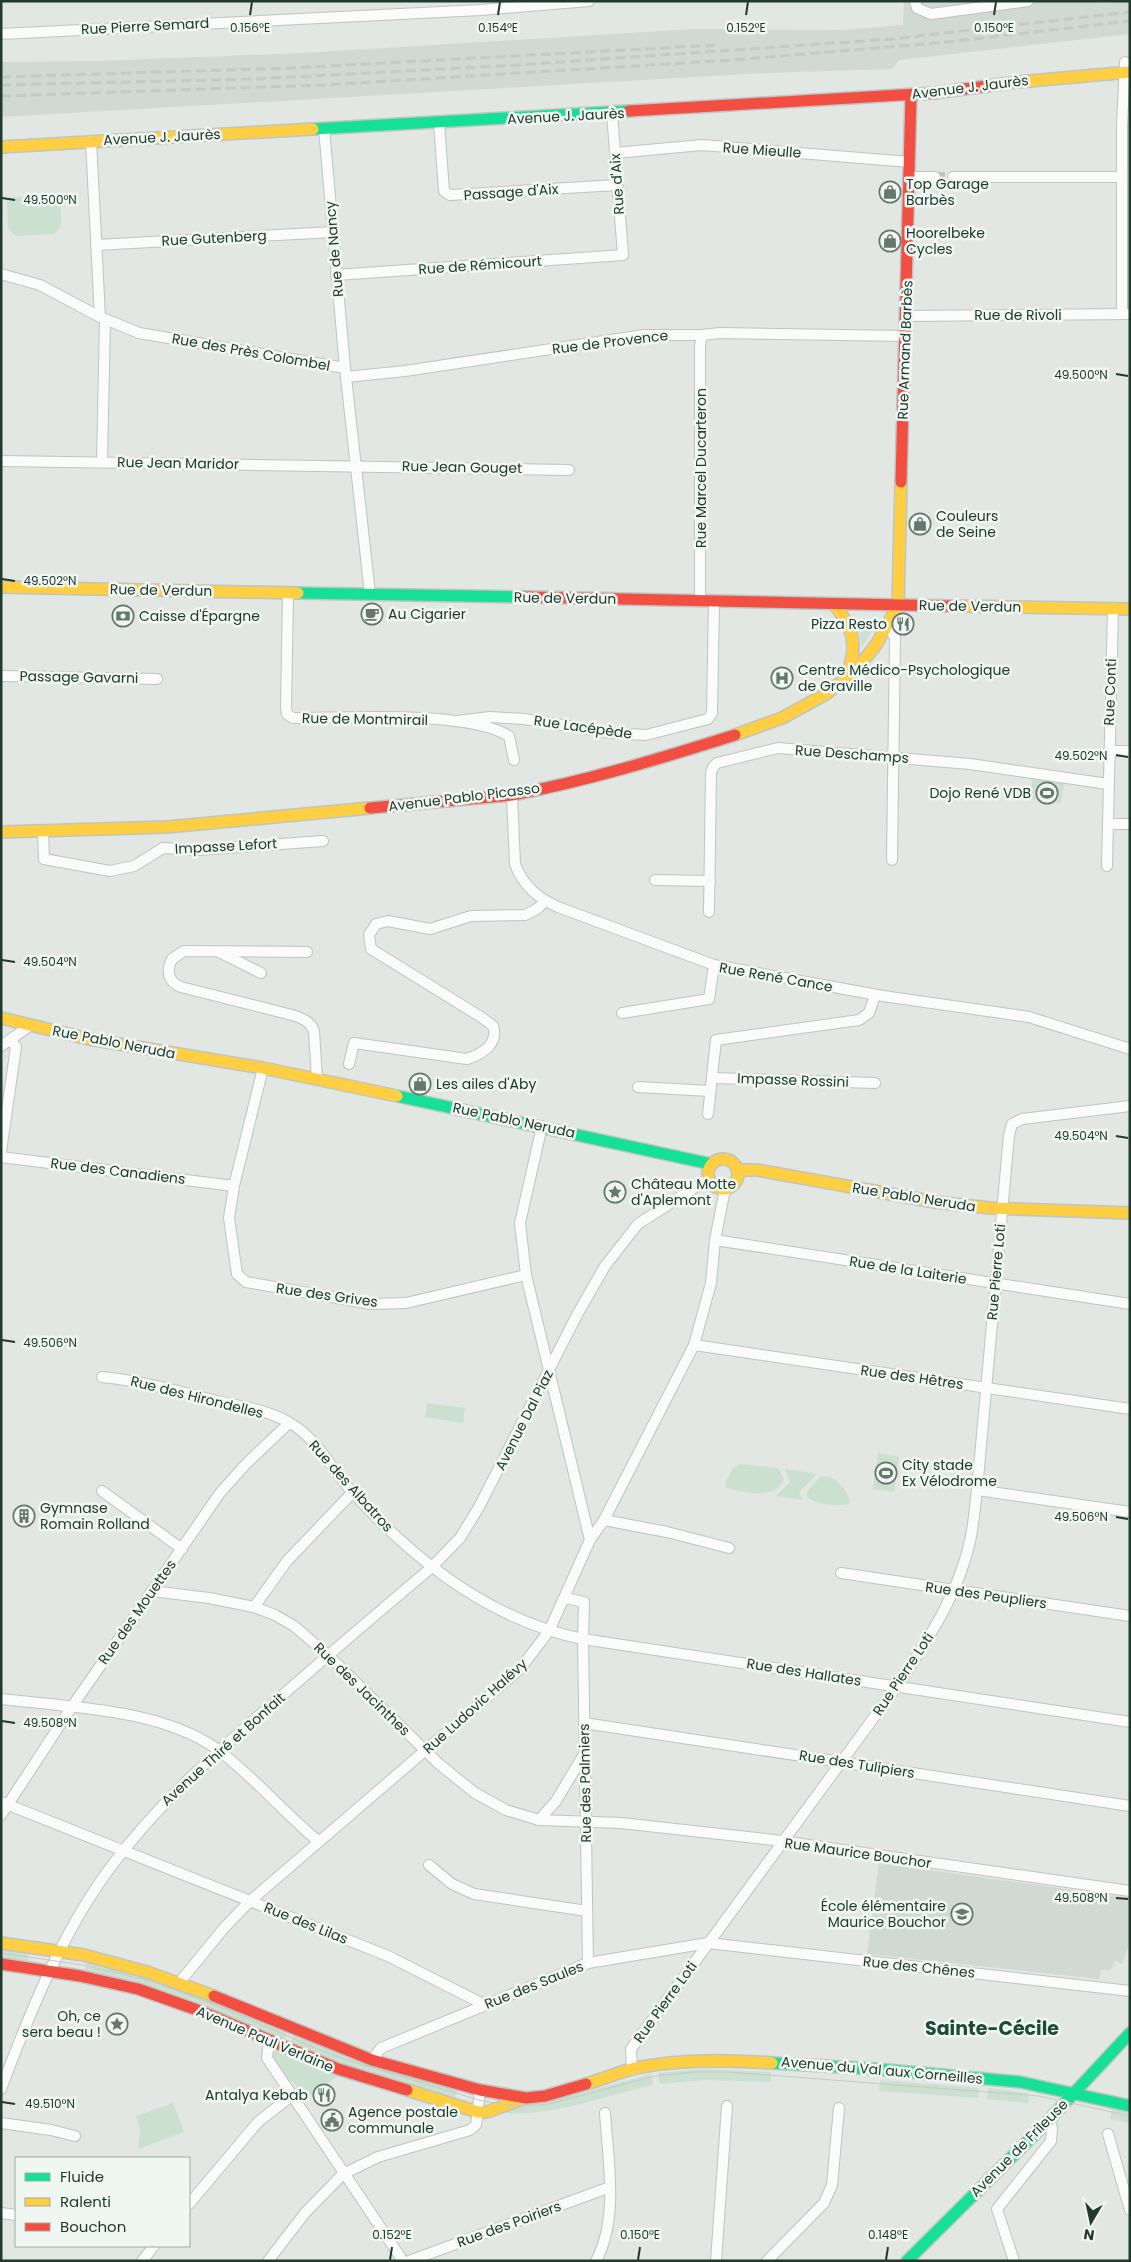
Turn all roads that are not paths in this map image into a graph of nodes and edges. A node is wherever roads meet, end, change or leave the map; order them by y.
1 (588, 1) edge
2 (915, 1) edge
3 (1028, 1) edge
4 (1, 34) edge
5 (1127, 67) edge
6 (911, 95) junction
7 (612, 113) junction
8 (439, 123) junction
9 (324, 129) junction
10 (1125, 131) edge
11 (91, 141) junction
12 (1, 146) edge
13 (615, 153) junction
14 (910, 162) junction
15 (909, 177) junction
16 (935, 177) tunnel mouth
17 (953, 177) tunnel mouth
18 (1122, 177) junction
19 (618, 185) junction
20 (333, 232) junction
21 (96, 245) junction
22 (623, 255) joint
23 (1, 274) edge
24 (336, 274) junction
25 (1126, 314) edge
26 (906, 316) junction
27 (102, 318) junction
28 (702, 335) junction
29 (905, 336) junction
30 (346, 373) junction
31 (1, 461) edge
32 (102, 462) junction
33 (355, 465) junction
34 (569, 470) dead end
35 (1, 587) edge
36 (288, 593) junction
37 (370, 594) junction
38 (700, 601) junction
39 (714, 602) junction
40 (834, 604) junction
41 (898, 605) junction
42 (1113, 608) junction
43 (1130, 608) edge
44 (887, 626) junction
45 (1, 676) edge
46 (847, 678) junction
47 (157, 679) dead end
48 (456, 721) junction
49 (1109, 751) junction
50 (1130, 751) edge
51 (894, 756) junction
52 (514, 760) dead end
53 (1108, 784) junction
54 (512, 795) junction
55 (1108, 824) junction
56 (1130, 824) edge
57 (43, 831) junction
58 (1, 832) edge
59 (323, 841) dead end
60 (892, 860) dead end
61 (1107, 866) dead end
62 (655, 880) dead end
63 (710, 881) junction
64 (545, 901) junction
65 (709, 912) dead end
66 (217, 951) junction
67 (307, 952) dead end
68 (714, 965) junction
69 (261, 973) dead end
70 (875, 995) junction
71 (622, 1013) dead end
72 (1, 1018) edge
73 (31, 1025) junction
74 (6, 1043) edge
75 (1130, 1049) edge
76 (349, 1064) dead end
77 (263, 1068) junction
78 (712, 1078) junction
79 (317, 1079) junction
80 (875, 1083) dead end
81 (638, 1087) dead end
82 (710, 1091) junction
83 (1130, 1106) edge
84 (708, 1114) dead end
85 (542, 1126) junction
86 (1, 1151) edge
87 (1, 1157) edge
88 (711, 1164) junction
89 (737, 1170) junction
90 (708, 1178) junction
91 (234, 1186) junction
92 (725, 1189) junction
93 (1002, 1208) junction
94 (1130, 1213) edge
95 (715, 1240) junction
96 (526, 1275) junction
97 (995, 1284) junction
98 (1130, 1304) edge
99 (694, 1345) junction
100 (549, 1370) junction
101 (102, 1376) dead end
102 (985, 1388) junction
103 (1130, 1409) edge
104 (289, 1422) junction
105 (977, 1490) junction
106 (102, 1492) dead end
107 (353, 1492) junction
108 (1130, 1512) edge
109 (604, 1520) junction
110 (590, 1540) junction
111 (729, 1548) dead end
112 (182, 1549) junction
113 (432, 1567) junction
114 (841, 1573) dead end
115 (152, 1591) junction
116 (953, 1591) junction
117 (565, 1598) junction
118 (254, 1607) junction
119 (1130, 1616) edge
120 (549, 1631) junction
121 (568, 1636) joint
122 (583, 1639) junction
123 (328, 1655) junction
124 (896, 1686) junction
125 (1, 1698) edge
126 (71, 1708) junction
127 (1130, 1722) edge
128 (584, 1723) junction
129 (218, 1750) junction
130 (426, 1750) junction
131 (584, 1753) junction
132 (841, 1762) junction
133 (4, 1803) edge
134 (1130, 1806) edge
135 (1, 1815) edge
136 (539, 1820) junction
137 (586, 1821) junction
138 (318, 1841) junction
139 (783, 1842) junction
140 (123, 1850) junction
141 (429, 1865) dead end
142 (1130, 1891) edge
143 (250, 1901) junction
144 (587, 1911) junction
145 (1, 1943) edge
146 (708, 1943) junction
147 (61, 1951) junction
148 (588, 1963) junction
149 (1, 1964) edge
150 (50, 1971) junction
151 (179, 1983) junction
152 (1130, 1991) edge
153 (485, 2004) junction
154 (1130, 2033) edge
155 (269, 2041) junction
156 (372, 2060) junction
157 (632, 2070) junction
158 (1, 2089) edge
159 (480, 2090) junction
160 (1074, 2093) junction
161 (291, 2096) junction
162 (526, 2098) junction
163 (727, 2106) dead end
164 (1130, 2106) edge
165 (839, 2108) dead end
166 (478, 2112) junction
167 (605, 2113) dead end
168 (1049, 2120) junction
169 (1, 2123) edge
170 (1108, 2134) dead end
171 (75, 2136) dead end
172 (343, 2174) junction
173 (610, 2187) junction
174 (190, 2203) edge
175 (1130, 2210) edge
176 (1, 2213) edge
177 (15, 2215) edge
178 (153, 2247) edge
179 (142, 2261) edge
180 (268, 2261) edge
181 (403, 2261) edge
182 (409, 2261) edge
183 (596, 2261) edge
184 (716, 2261) edge
185 (766, 2261) edge
186 (906, 2261) edge
187 (1014, 2261) edge

1 - 4 street, Rue Pierre Semard
2 - 3 street
5 - 6 street, Avenue J. Jaurès
5 - 10 street
6 - 7 street, Avenue J. Jaurès
6 - 14 street, Rue Armand Barbès
7 - 8 street, Avenue J. Jaurès
7 - 13 street, Rue d'Aix
8 - 9 street, Avenue J. Jaurès
8 - 19 street, Passage d'Aix
9 - 11 street, Avenue J. Jaurès
9 - 20 street, Rue de Nancy
10 - 18 street
11 - 12 street, Avenue J. Jaurès
11 - 21 street
13 - 14 street, Rue Mieulle
13 - 19 street, Rue d'Aix
14 - 15 street, Rue Armand Barbès
15 - 16 street
15 - 26 street, Rue Armand Barbès
17 - 18 street
18 - 25 street
19 - 22 street, Rue d'Aix
20 - 21 street, Rue Gutenberg
20 - 24 street, Rue de Nancy
21 - 27 street
22 - 24 street, Rue de Rémicourt
23 - 27 street, Rue des Près Colombel
24 - 30 street, Rue de Nancy
25 - 26 street, Rue de Rivoli
26 - 29 street, Rue Armand Barbès
27 - 30 street, Rue des Près Colombel
27 - 32 street
28 - 29 street, Rue de Provence
28 - 30 street, Rue de Provence
28 - 38 street, Rue Marcel Ducarteron
29 - 41 street, Rue Armand Barbès
30 - 33 street, Rue des Près Colombel
31 - 32 street, Rue Jean Maridor
32 - 33 street, Rue Jean Maridor
33 - 34 street, Rue Jean Gouget
33 - 37 street, Rue des Près Colombel
35 - 36 street, Rue de Verdun
36 - 37 street, Rue de Verdun
36 - 48 street, Rue de Montmirail
37 - 38 street, Rue de Verdun
38 - 39 street, Rue de Verdun
39 - 40 street, Rue de Verdun
39 - 48 street, Rue Lacépède
40 - 41 street, Rue de Verdun
40 - 46 street
41 - 42 street, Rue de Verdun
41 - 44 street, Avenue Pablo Picasso
42 - 43 street, Rue de Verdun
42 - 49 street, Rue Conti
44 - 46 street, Avenue Pablo Picasso
44 - 51 street
45 - 47 street, Passage Gavarni
46 - 54 street, Avenue Pablo Picasso
48 - 52 street, Rue de Montmirail
49 - 50 street
49 - 53 street, Rue Conti
51 - 53 street, Rue Deschamps
51 - 60 street
51 - 63 street, Rue Deschamps
53 - 55 street, Rue Conti
54 - 57 street, Avenue Pablo Picasso
54 - 64 street, Rue René Cance
55 - 56 street
55 - 61 street, Rue Conti
57 - 58 street, Avenue Pablo Picasso
57 - 59 street, Impasse Lefort
62 - 63 street
63 - 65 street, Rue Deschamps
64 - 68 street, Rue René Cance
64 - 76 street
66 - 67 street
66 - 69 street
66 - 79 street
68 - 70 street, Rue René Cance
68 - 71 street
70 - 75 street, Rue René Cance
70 - 78 street
72 - 73 street, Rue Pablo Neruda
73 - 74 street
73 - 77 street, Rue Pablo Neruda
74 - 86 street
77 - 79 street, Rue Pablo Neruda
77 - 91 street
78 - 80 street, Impasse Rossini
78 - 82 street
79 - 85 street, Rue Pablo Neruda
81 - 82 street
82 - 84 street
83 - 93 street
85 - 88 street, Rue Pablo Neruda
85 - 96 street
87 - 91 street, Rue des Canadiens
88 - 89 street
88 - 90 street
89 - 92 street
89 - 93 street, Rue Pablo Neruda
90 - 92 street
90 - 100 street, Avenue Dal Piaz
91 - 96 street, Rue des Grives
92 - 95 street, Rue Ludovic Halévy
93 - 94 street, Rue Pablo Neruda
93 - 97 street, Rue Pierre Loti
95 - 97 street, Rue de la Laiterie
95 - 99 street, Rue Ludovic Halévy
96 - 100 street
97 - 98 street, Rue de la Laiterie
97 - 102 street, Rue Pierre Loti
99 - 102 street, Rue des Hêtres
99 - 109 street, Rue Ludovic Halévy
100 - 110 street
100 - 113 street, Avenue Dal Piaz
101 - 104 street, Rue des Hirondelles
102 - 103 street, Rue des Hêtres
102 - 105 street, Rue Pierre Loti
104 - 107 street, Rue des Albatros
104 - 112 street, Rue des Mouettes
105 - 108 street
105 - 116 street, Rue Pierre Loti
106 - 112 street
107 - 113 street, Rue des Albatros
107 - 118 street
109 - 110 street, Rue Ludovic Halévy
109 - 111 street
110 - 117 street, Rue Ludovic Halévy
112 - 115 street, Rue des Mouettes
113 - 120 street, Rue des Albatros
113 - 123 street, Avenue Dal Piaz
114 - 116 street, Rue des Peupliers
115 - 118 street, Rue des Jacinthes
115 - 126 street, Rue des Mouettes
116 - 119 street, Rue des Peupliers
116 - 124 street, Rue Pierre Loti
117 - 120 street, Rue Ludovic Halévy
117 - 122 street, Rue des Palmiers
118 - 123 street, Rue des Jacinthes
120 - 121 street, Rue des Albatros
120 - 130 street, Rue Ludovic Halévy
121 - 122 street, Rue des Hallates
122 - 124 street, Rue des Hallates
122 - 128 street, Rue des Palmiers
123 - 129 street, Avenue Thiré et Bonfait
123 - 130 street, Rue des Jacinthes
124 - 127 street, Rue des Hallates
124 - 132 street, Rue Pierre Loti
125 - 126 street
126 - 129 street
126 - 133 street, Rue des Mouettes
128 - 131 street, Rue des Palmiers
128 - 132 street, Rue des Tulipiers
129 - 138 street
129 - 140 street, Avenue Thiré et Bonfait
130 - 136 street, Rue des Jacinthes
130 - 138 street, Rue Ludovic Halévy
131 - 136 street
131 - 137 street, Rue des Palmiers
132 - 134 street, Rue des Tulipiers
132 - 139 street, Rue Pierre Loti
133 - 135 street, Rue des Mouettes
133 - 140 street, Rue des Lilas
136 - 137 street, Rue des Jacinthes
137 - 139 street, Rue Maurice Bouchor
137 - 144 street, Rue des Palmiers
138 - 143 street, Rue Ludovic Halévy
139 - 142 street, Rue Maurice Bouchor
139 - 146 street, Rue Pierre Loti
140 - 143 street, Rue des Lilas
140 - 147 street, Avenue Thiré et Bonfait
141 - 144 street
143 - 151 street, Rue Ludovic Halévy
143 - 153 street, Rue des Lilas
144 - 148 street, Rue des Palmiers
145 - 147 street, Avenue Paul Verlaine
146 - 148 street, Rue des Saules
146 - 152 street, Rue des Chênes
146 - 157 street, Rue Pierre Loti
147 - 150 street, Avenue Thiré et Bonfait
147 - 151 street, Avenue Paul Verlaine
148 - 153 street, Rue des Saules
149 - 150 street, Avenue Paul Verlaine
150 - 155 street, Avenue Paul Verlaine
150 - 158 street, Avenue Thiré et Bonfait
151 - 156 street, Avenue Paul Verlaine
153 - 156 street, Rue des Saules
154 - 160 street, Avenue de Frileuse
155 - 161 street
155 - 166 street, Avenue Paul Verlaine
156 - 159 street, Avenue Paul Verlaine
157 - 160 street, Avenue du Val aux Corneilles
157 - 162 street, Avenue Paul Verlaine
159 - 162 street, Avenue Paul Verlaine
159 - 166 street
160 - 164 street, Avenue du Val aux Corneilles
160 - 168 street, Avenue de Frileuse
161 - 172 street
161 - 174 street
162 - 166 street, Avenue Paul Verlaine
163 - 184 street
165 - 185 street
166 - 172 street
167 - 173 street
168 - 186 street, Avenue de Frileuse
168 - 187 street
169 - 171 street
170 - 175 street
172 - 180 street
172 - 181 street
173 - 182 street, Rue des Poiriers
173 - 183 street
176 - 177 street
178 - 179 street

